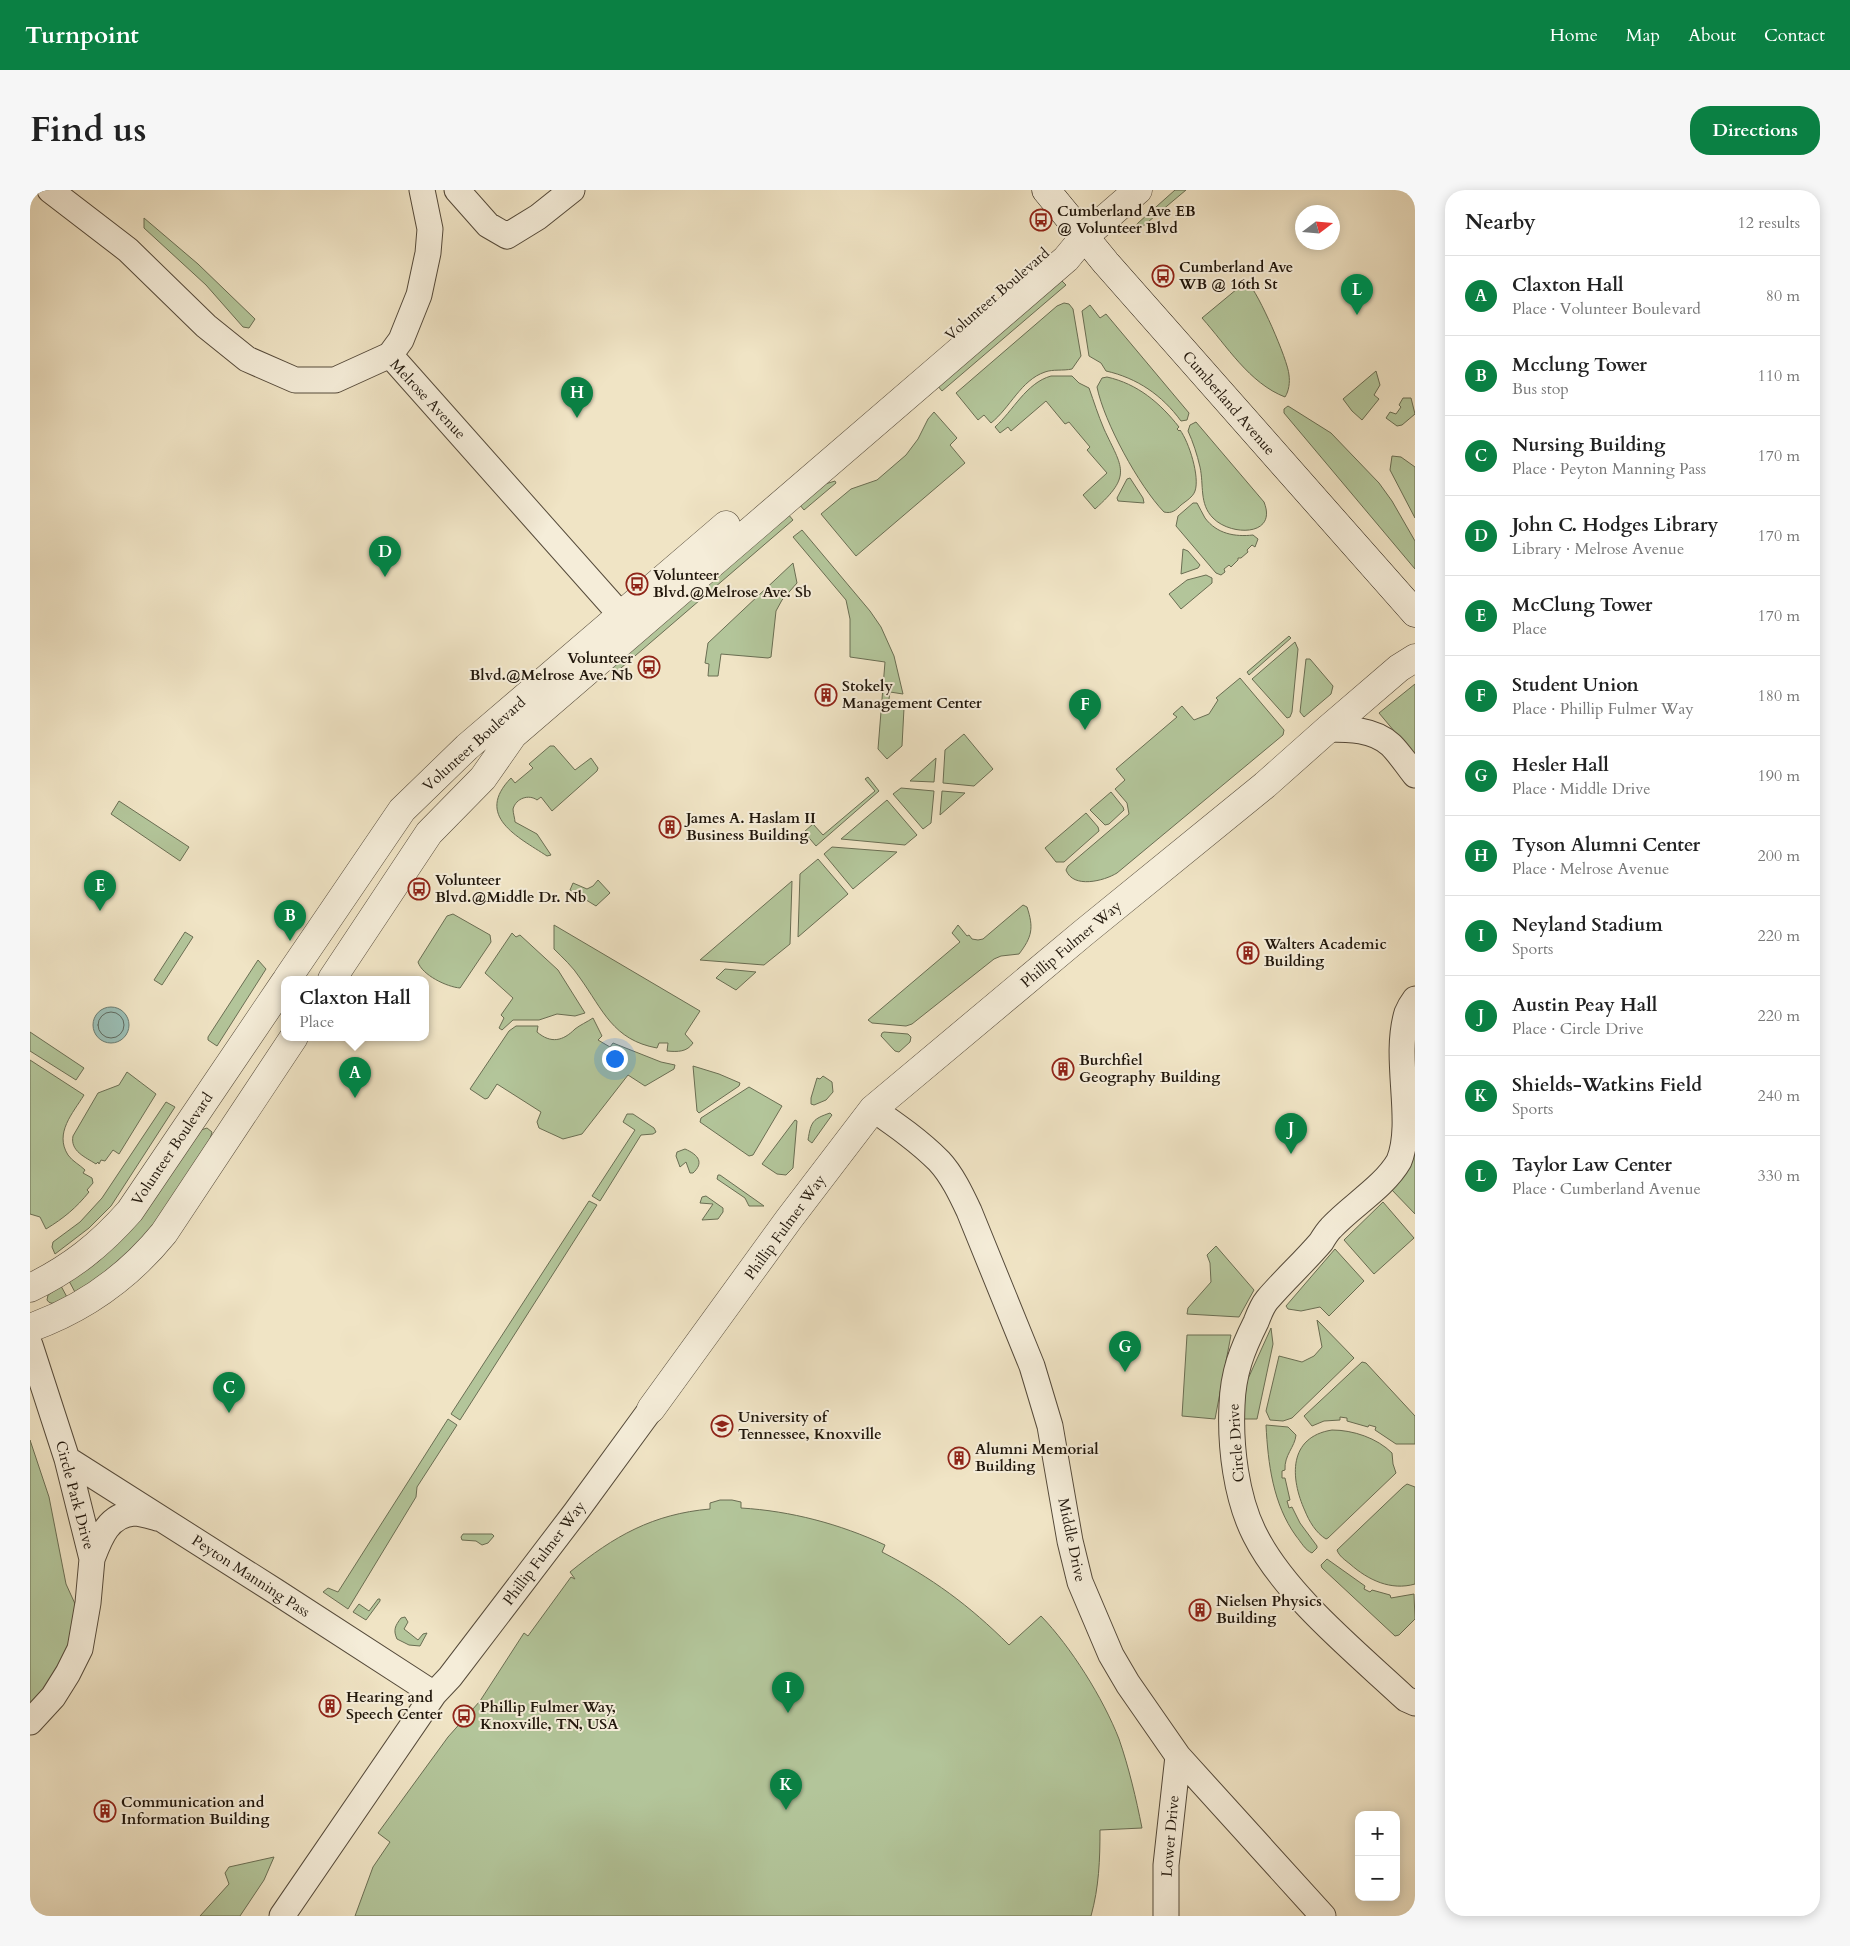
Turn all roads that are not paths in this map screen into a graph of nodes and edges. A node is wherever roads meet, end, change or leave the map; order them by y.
1 (50, 190) edge
2 (422, 190) edge
3 (457, 190) edge
4 (572, 190) edge
5 (1046, 190) edge
6 (1138, 190) edge
7 (1085, 236) junction
8 (390, 355) junction
9 (1415, 613) edge
10 (627, 622) junction
11 (1415, 658) edge
12 (1328, 729) junction
13 (1415, 775) edge
14 (294, 976) edge
15 (334, 976) edge
16 (281, 995) edge
17 (1415, 999) edge
18 (291, 1041) edge
19 (201, 1108) junction
20 (873, 1109) junction
21 (232, 1129) junction
22 (30, 1288) edge
23 (30, 1328) edge
24 (30, 1345) edge
25 (651, 1409) joint
26 (67, 1459) junction
27 (159, 1518) junction
28 (92, 1558) junction
29 (434, 1694) junction
30 (1415, 1703) edge
31 (30, 1722) edge
32 (1178, 1756) junction
33 (282, 1916) edge
34 (1166, 1916) edge
35 (1322, 1916) edge

1 - 8 street, Melrose Avenue
2 - 8 street
3 - 4 street
5 - 7 street, Cumberland Avenue
6 - 7 street, Volunteer Boulevard
7 - 9 street, Cumberland Avenue
7 - 10 street, Volunteer Boulevard
8 - 10 street, Melrose Avenue
10 - 14 street, Volunteer Boulevard
10 - 15 street, Volunteer Boulevard
11 - 12 street, Phillip Fulmer Way
12 - 13 street
12 - 20 street, Phillip Fulmer Way
16 - 19 street, Volunteer Boulevard
17 - 30 street, Circle Drive
18 - 21 street
19 - 21 street
19 - 22 street, Volunteer Boulevard
20 - 25 street, Phillip Fulmer Way
20 - 32 street, Middle Drive
21 - 23 street
24 - 26 street, Circle Park Drive
25 - 29 street, Phillip Fulmer Way
26 - 27 street, Peyton Manning Pass
26 - 28 street, Circle Park Drive
27 - 28 street
27 - 29 street, Peyton Manning Pass
28 - 31 street, Circle Park Drive
29 - 33 street, Phillip Fulmer Way
32 - 34 street, Lower Drive
32 - 35 street, Middle Drive

